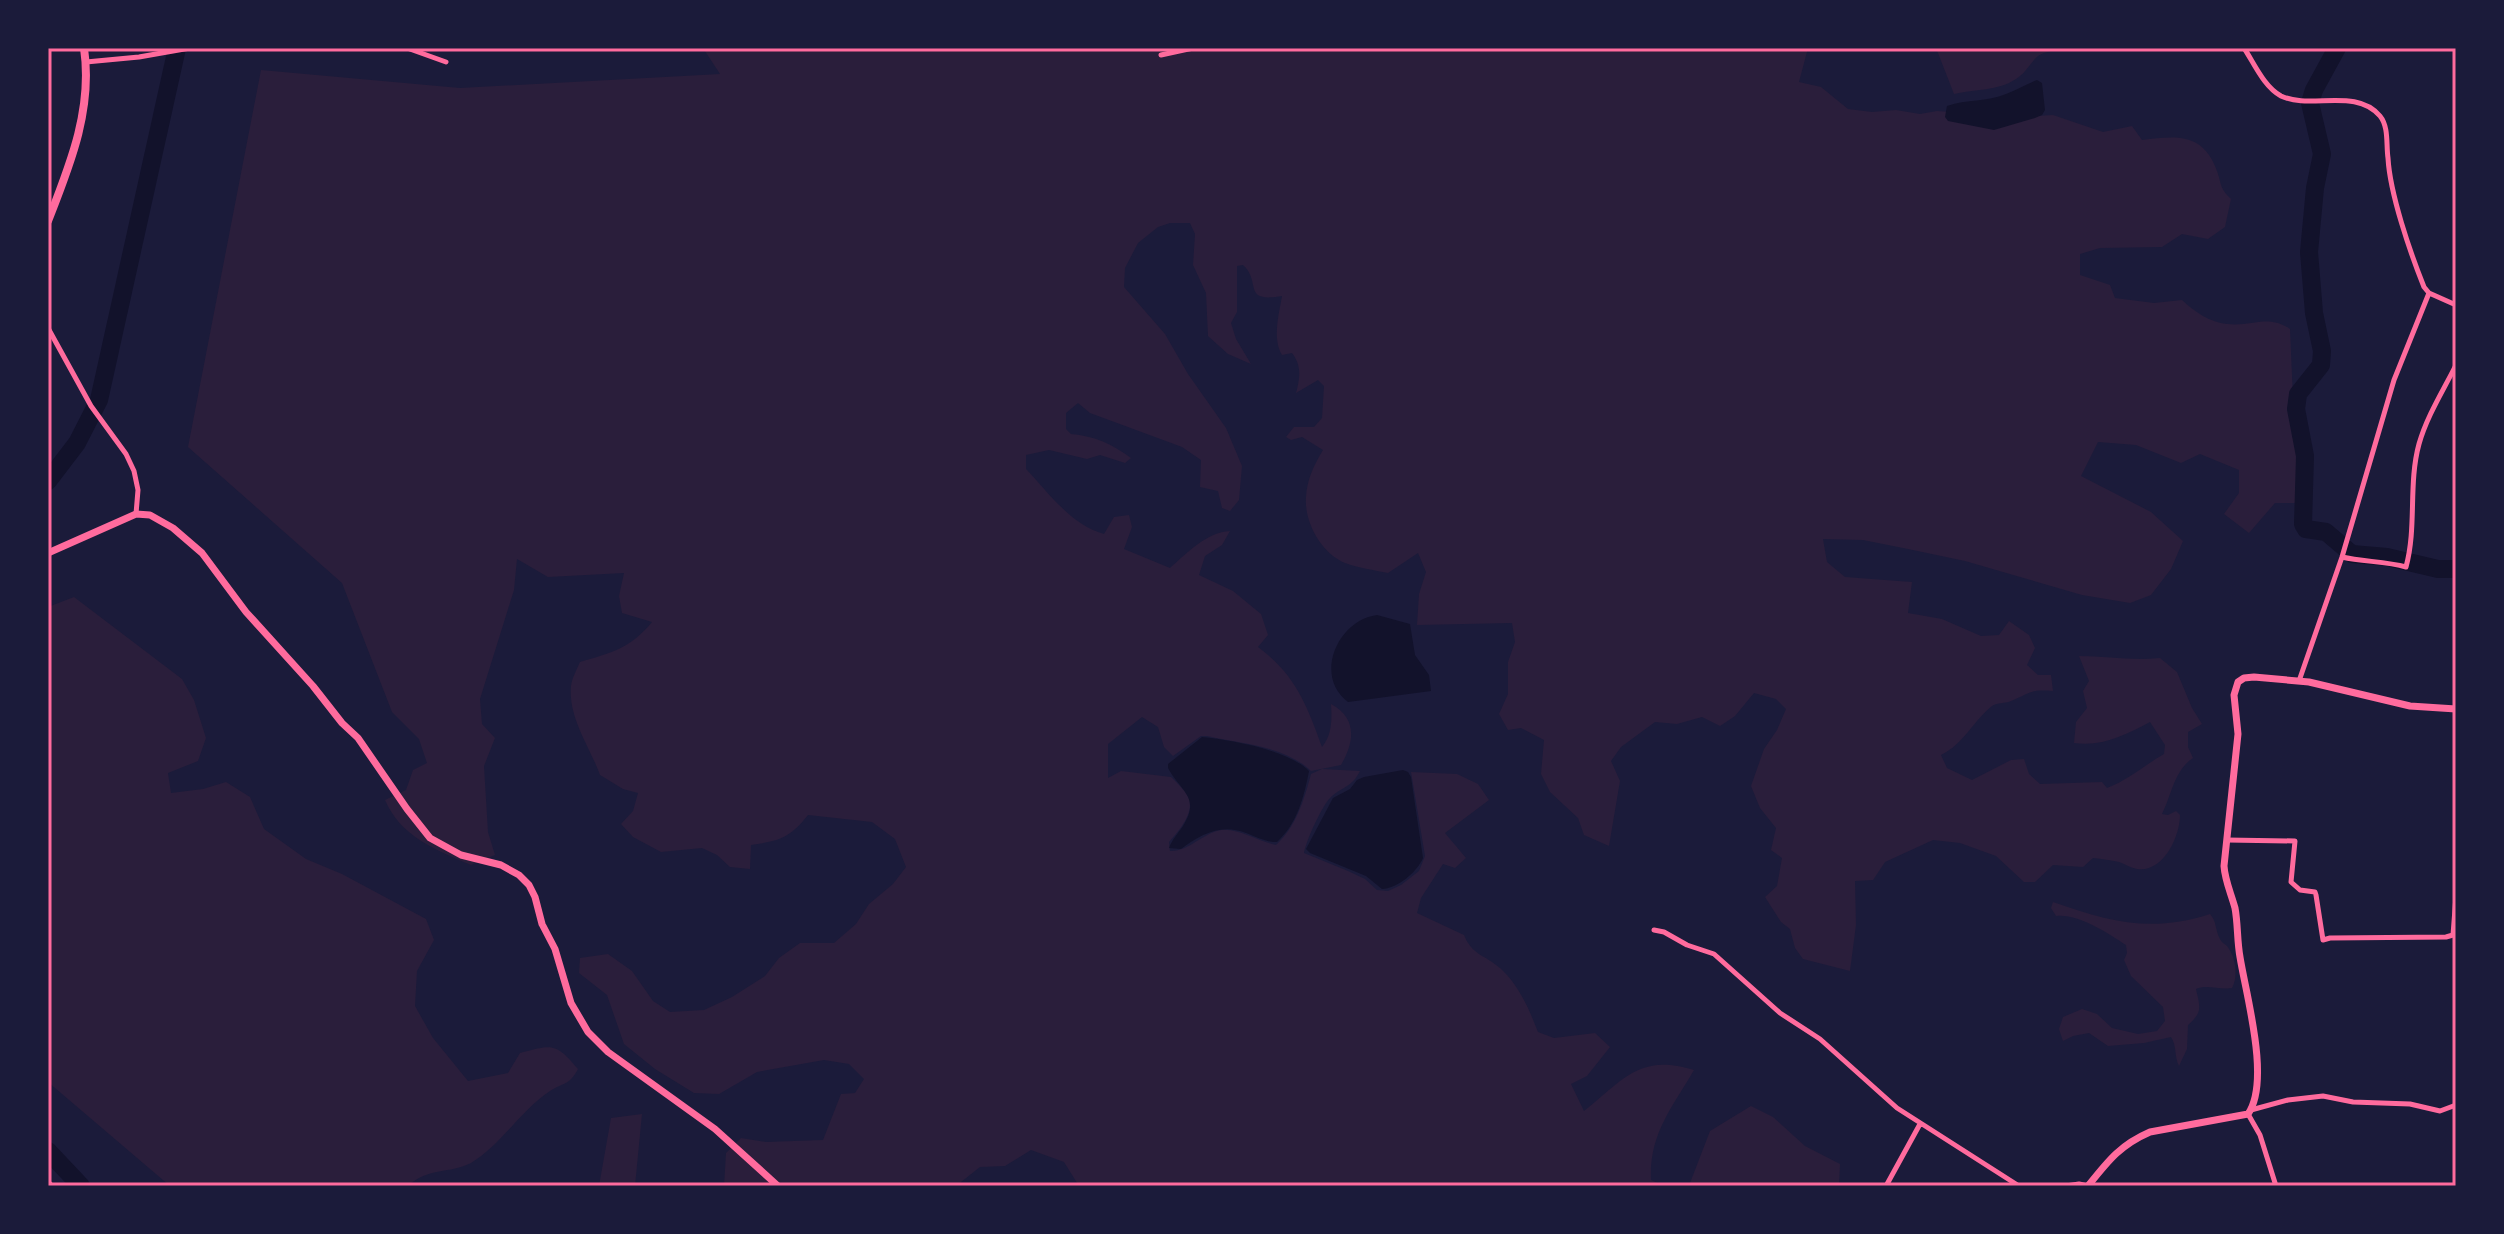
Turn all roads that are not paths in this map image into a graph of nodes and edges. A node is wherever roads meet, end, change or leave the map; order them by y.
1 (84, 48) edge
2 (190, 48) edge
3 (407, 48) edge
4 (1193, 48) edge
5 (2244, 48) edge
6 (1161, 55) dead end
7 (86, 62) junction
8 (446, 62) dead end
9 (48, 221) edge
10 (2429, 293) junction
11 (2456, 305) edge
12 (48, 328) edge
13 (2456, 365) edge
14 (136, 514) junction
15 (48, 553) edge
16 (2342, 555) junction
17 (2299, 681) junction
18 (2456, 709) edge
19 (2227, 840) junction
20 (2456, 896) edge
21 (1654, 930) dead end
22 (2454, 935) edge
23 (2456, 1105) edge
24 (2249, 1112) junction
25 (1920, 1124) junction
26 (778, 1186) edge
27 (1886, 1186) edge
28 (2019, 1186) edge
29 (2066, 1186) edge
30 (2088, 1186) edge
31 (2276, 1186) edge

1 - 7 main road
2 - 7 street
3 - 8 street
4 - 6 street
5 - 10 street
7 - 9 main road
10 - 11 street
10 - 16 street
12 - 14 street
13 - 16 street
14 - 15 main road
14 - 26 main road
16 - 17 street
17 - 18 main road
17 - 19 main road
19 - 22 street
19 - 24 main road
20 - 22 street
21 - 25 street
23 - 24 street
24 - 30 main road
24 - 31 street
25 - 27 street
25 - 28 street
29 - 30 street

